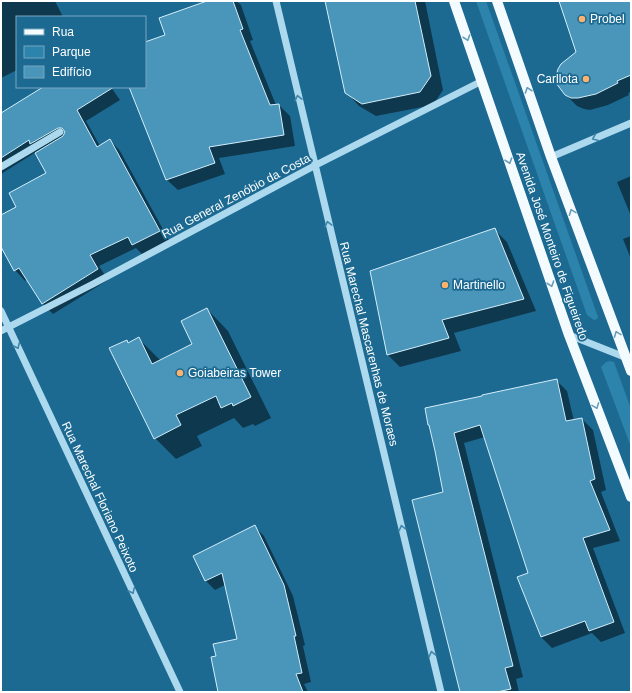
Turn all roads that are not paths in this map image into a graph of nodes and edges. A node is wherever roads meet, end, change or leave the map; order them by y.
1 (276, 1) edge
2 (454, 1) edge
3 (497, 1) edge
4 (482, 81) junction
5 (631, 123) edge
6 (60, 132) dead end
7 (551, 157) junction
8 (314, 166) junction
9 (1, 167) edge
10 (1, 311) edge
11 (8, 327) junction
12 (1, 331) edge
13 (569, 335) junction
14 (629, 358) edge
15 (631, 370) edge
16 (631, 497) edge
17 (179, 692) edge
18 (441, 692) edge

8 -> 1 street, Rua Marechal Mascarenhas de Moraes
2 -> 4 main road, Avenida José Monteiro de Figueiredo
7 -> 3 main road
4 - 8 street, Rua General Zenóbio da Costa
4 -> 13 main road, Avenida José Monteiro de Figueiredo
5 -> 7 street
6 - 9 street
14 -> 7 main road
8 - 11 street, Rua General Zenóbio da Costa
18 -> 8 street, Rua Marechal Mascarenhas de Moraes
10 - 11 street, Rua Marechal Floriano Peixoto
11 - 12 street, Rua General Zenóbio da Costa
11 -> 17 street, Rua Marechal Floriano Peixoto
13 - 14 street
13 -> 16 main road, Avenida José Monteiro de Figueiredo
14 - 15 main road

